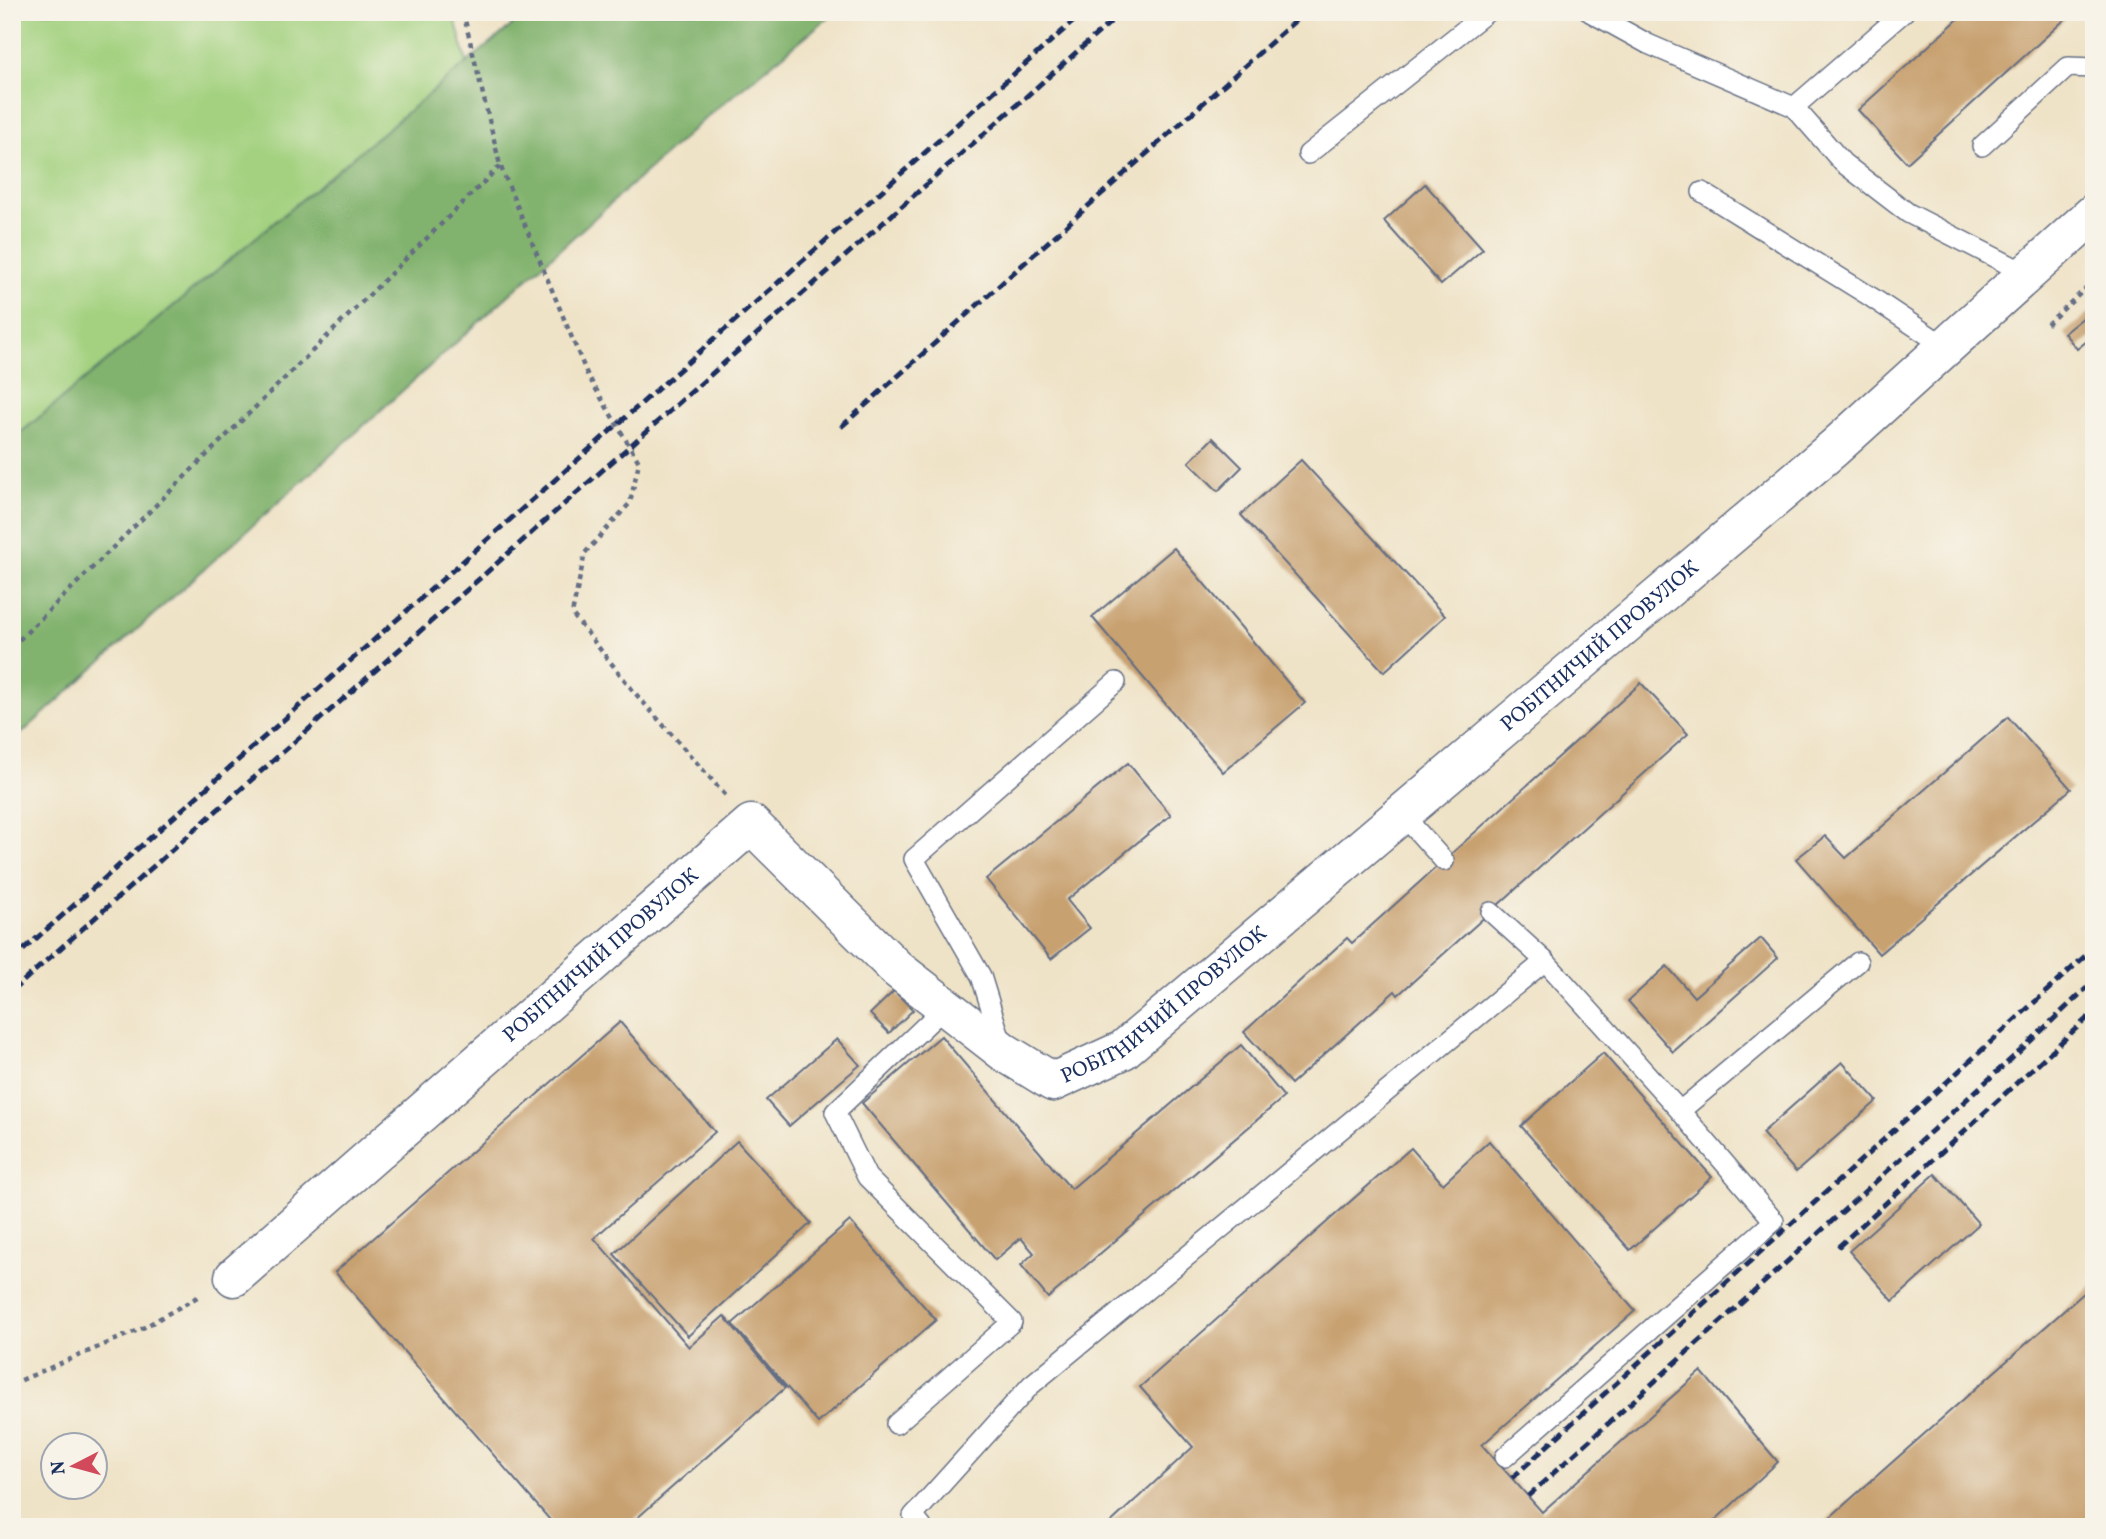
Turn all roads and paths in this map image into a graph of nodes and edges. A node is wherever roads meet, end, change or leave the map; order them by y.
1 (463, 12) edge
2 (1487, 12) edge
3 (1590, 12) edge
4 (1904, 12) edge
5 (2094, 68) edge
6 (1794, 107) junction
7 (1982, 146) dead end
8 (1308, 154) dead end
9 (500, 166) junction
10 (1702, 192) dead end
11 (2094, 214) edge
12 (2027, 274) junction
13 (2094, 281) edge
14 (2046, 324) dead end
15 (1946, 347) junction
16 (12, 647) edge
17 (1116, 682) dead end
18 (1402, 814) junction
19 (751, 824) junction
20 (1444, 861) dead end
21 (1491, 912) dead end
22 (1545, 961) junction
23 (1858, 962) dead end
24 (945, 1007) junction
25 (1004, 1052) junction
26 (1680, 1111) junction
27 (234, 1276) joint
28 (12, 1384) edge
29 (896, 1423) dead end
30 (1505, 1457) dead end
31 (922, 1527) edge

1 - 9 path
2 - 8 lane
3 - 6 lane
4 - 6 lane
5 - 7 lane
6 - 12 lane
9 - 16 path
9 - 19 path
10 - 15 lane
11 - 12 street, РОБІТНИЧИЙ ПРОВУЛОК
12 - 15 street, РОБІТНИЧИЙ ПРОВУЛОК
13 - 14 path
15 - 18 street, РОБІТНИЧИЙ ПРОВУЛОК
17 - 25 lane
18 - 20 lane
18 - 25 street, РОБІТНИЧИЙ ПРОВУЛОК
19 - 24 street, РОБІТНИЧИЙ ПРОВУЛОК
19 - 27 street, РОБІТНИЧИЙ ПРОВУЛОК
21 - 22 lane
22 - 26 lane
22 - 31 lane
23 - 26 lane
24 - 25 street, РОБІТНИЧИЙ ПРОВУЛОК
24 - 29 lane
26 - 30 lane
27 - 28 path

